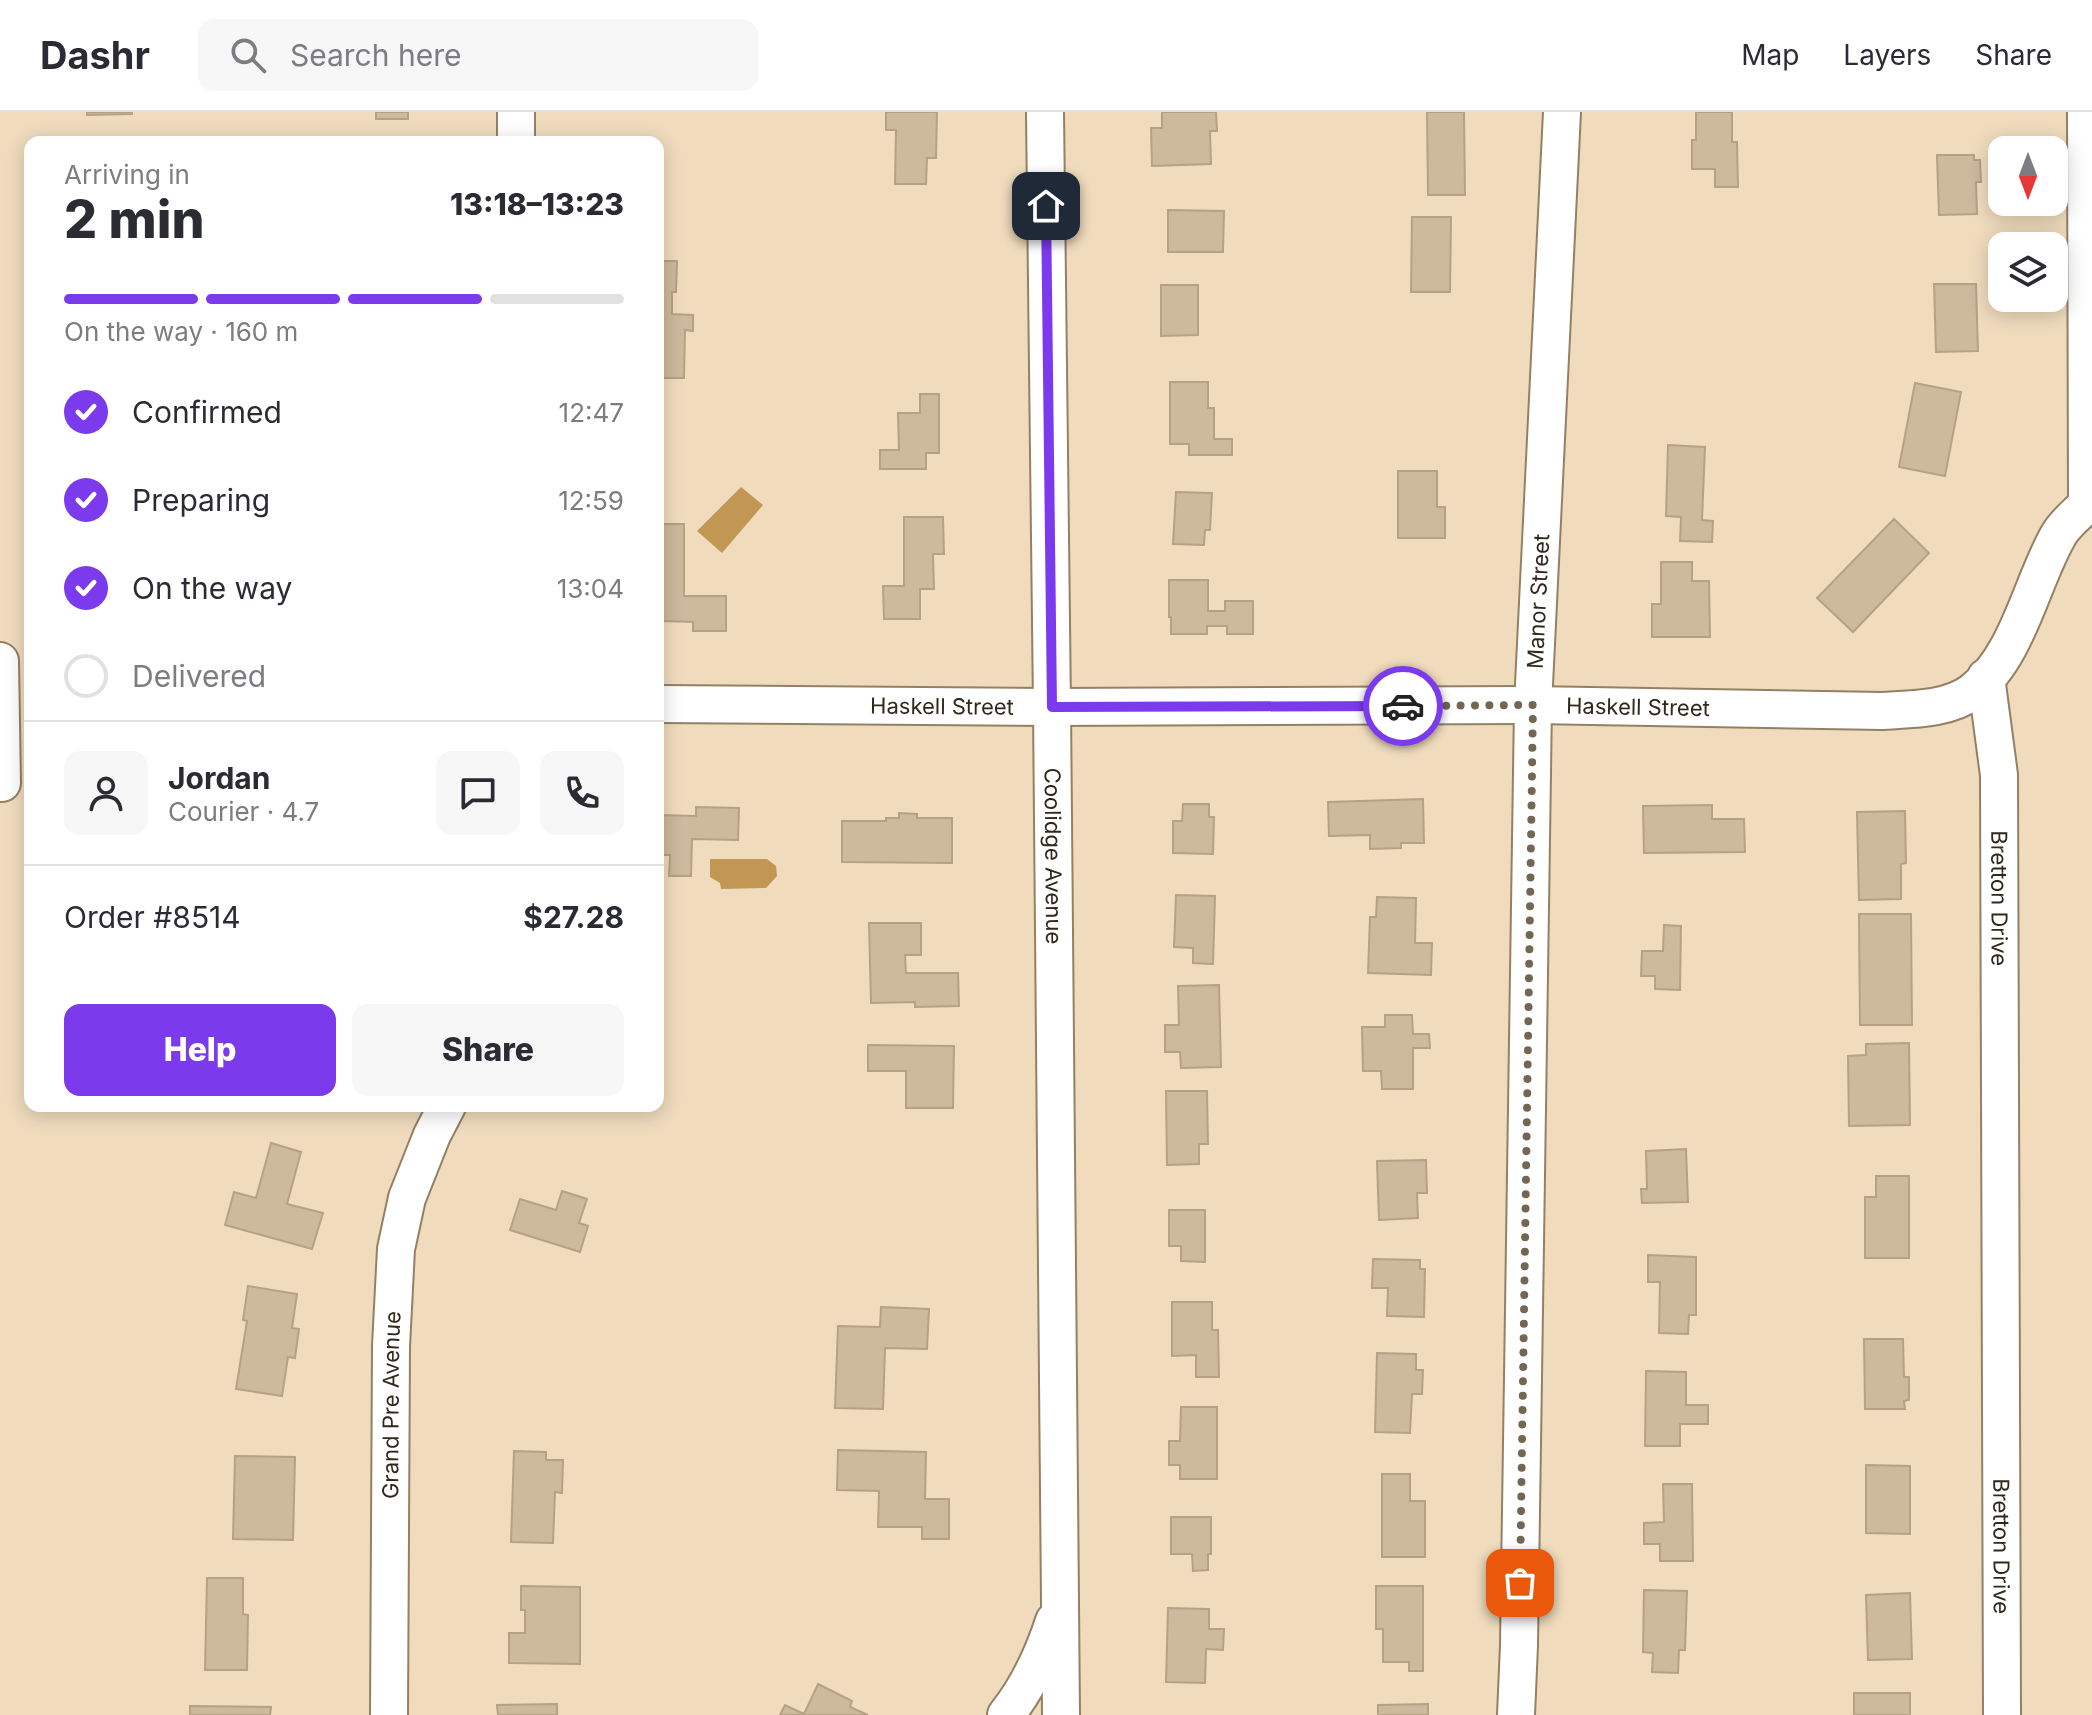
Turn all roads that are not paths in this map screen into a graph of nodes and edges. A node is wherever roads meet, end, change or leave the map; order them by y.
1 (516, 112) edge
2 (1045, 112) edge
3 (1562, 112) edge
4 (2086, 112) edge
5 (516, 136) edge
6 (2090, 503) edge
7 (0, 661) edge
8 (1986, 677) junction
9 (664, 704) edge
10 (1533, 705) junction
11 (1052, 707) junction
12 (24, 762) edge
13 (1, 785) edge
14 (444, 1112) edge
15 (1061, 1601) junction
16 (389, 1715) edge
17 (1006, 1715) edge
18 (1061, 1715) edge
19 (1516, 1715) edge
20 (2002, 1715) edge

1 - 5 street
2 - 11 street, Coolidge Avenue
3 - 10 street, Manor Street
4 - 6 street
6 - 8 street
7 - 13 street
8 - 10 street, Haskell Street
8 - 20 street, Bretton Drive
9 - 11 street, Haskell Street
10 - 11 street, Haskell Street
10 - 19 street, Manor Street
11 - 15 street, Coolidge Avenue
12 - 13 street
14 - 16 street, Grand Pre Avenue
15 - 17 street
15 - 18 street, Coolidge Avenue

